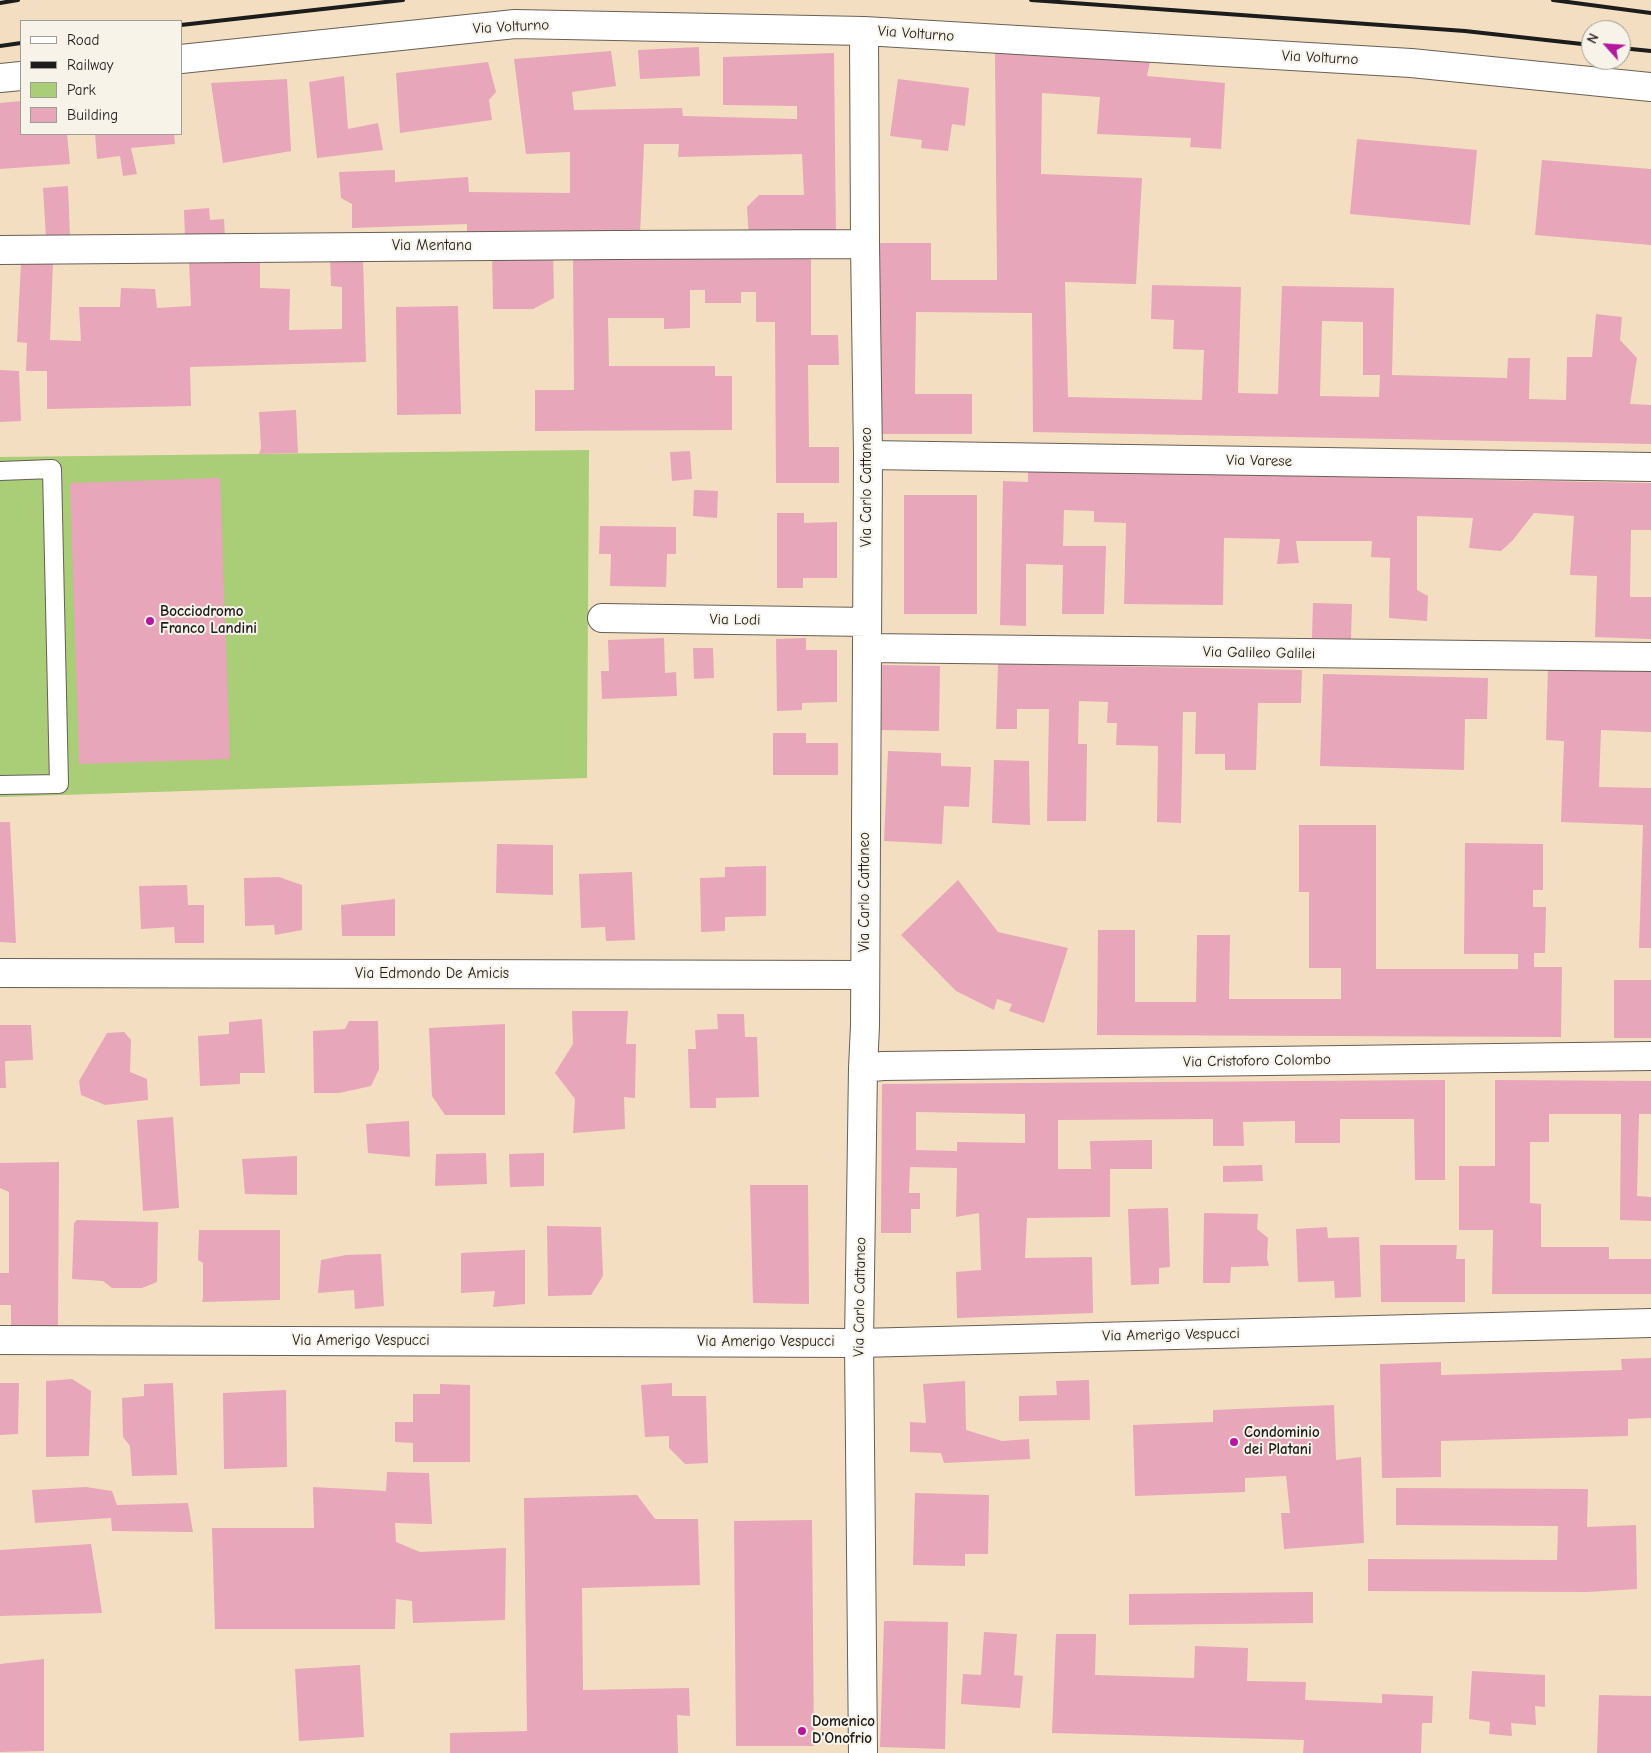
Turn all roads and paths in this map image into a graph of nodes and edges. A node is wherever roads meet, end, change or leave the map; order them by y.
1 (864, 31) junction
2 (182, 59) edge
3 (20, 76) edge
4 (0, 78) edge
5 (1651, 87) edge
6 (864, 244) junction
7 (0, 250) edge
8 (868, 455) junction
9 (1651, 467) edge
10 (0, 471) edge
11 (602, 618) dead end
12 (867, 635) junction
13 (1651, 657) edge
14 (0, 785) edge
15 (0, 973) edge
16 (865, 975) junction
17 (1651, 1056) edge
18 (863, 1068) junction
19 (1651, 1323) edge
20 (0, 1340) edge
21 (859, 1343) junction
22 (863, 1753) edge

1 - 2 street, Via Volturno
1 - 5 street, Via Volturno
1 - 6 street, Via Carlo Cattaneo
3 - 4 street
6 - 7 street, Via Mentana
6 - 8 street, Via Carlo Cattaneo
8 - 9 street, Via Varese
8 - 12 street, Via Carlo Cattaneo
10 - 14 lane
11 - 12 street, Via Lodi
12 - 13 street, Via Galileo Galilei
12 - 16 street, Via Carlo Cattaneo
15 - 16 street, Via Edmondo De Amicis
16 - 18 street, Via Carlo Cattaneo
17 - 18 street, Via Cristoforo Colombo
18 - 21 street, Via Carlo Cattaneo
19 - 21 street, Via Amerigo Vespucci
20 - 21 street, Via Amerigo Vespucci
21 - 22 street, Via Carlo Cattaneo

